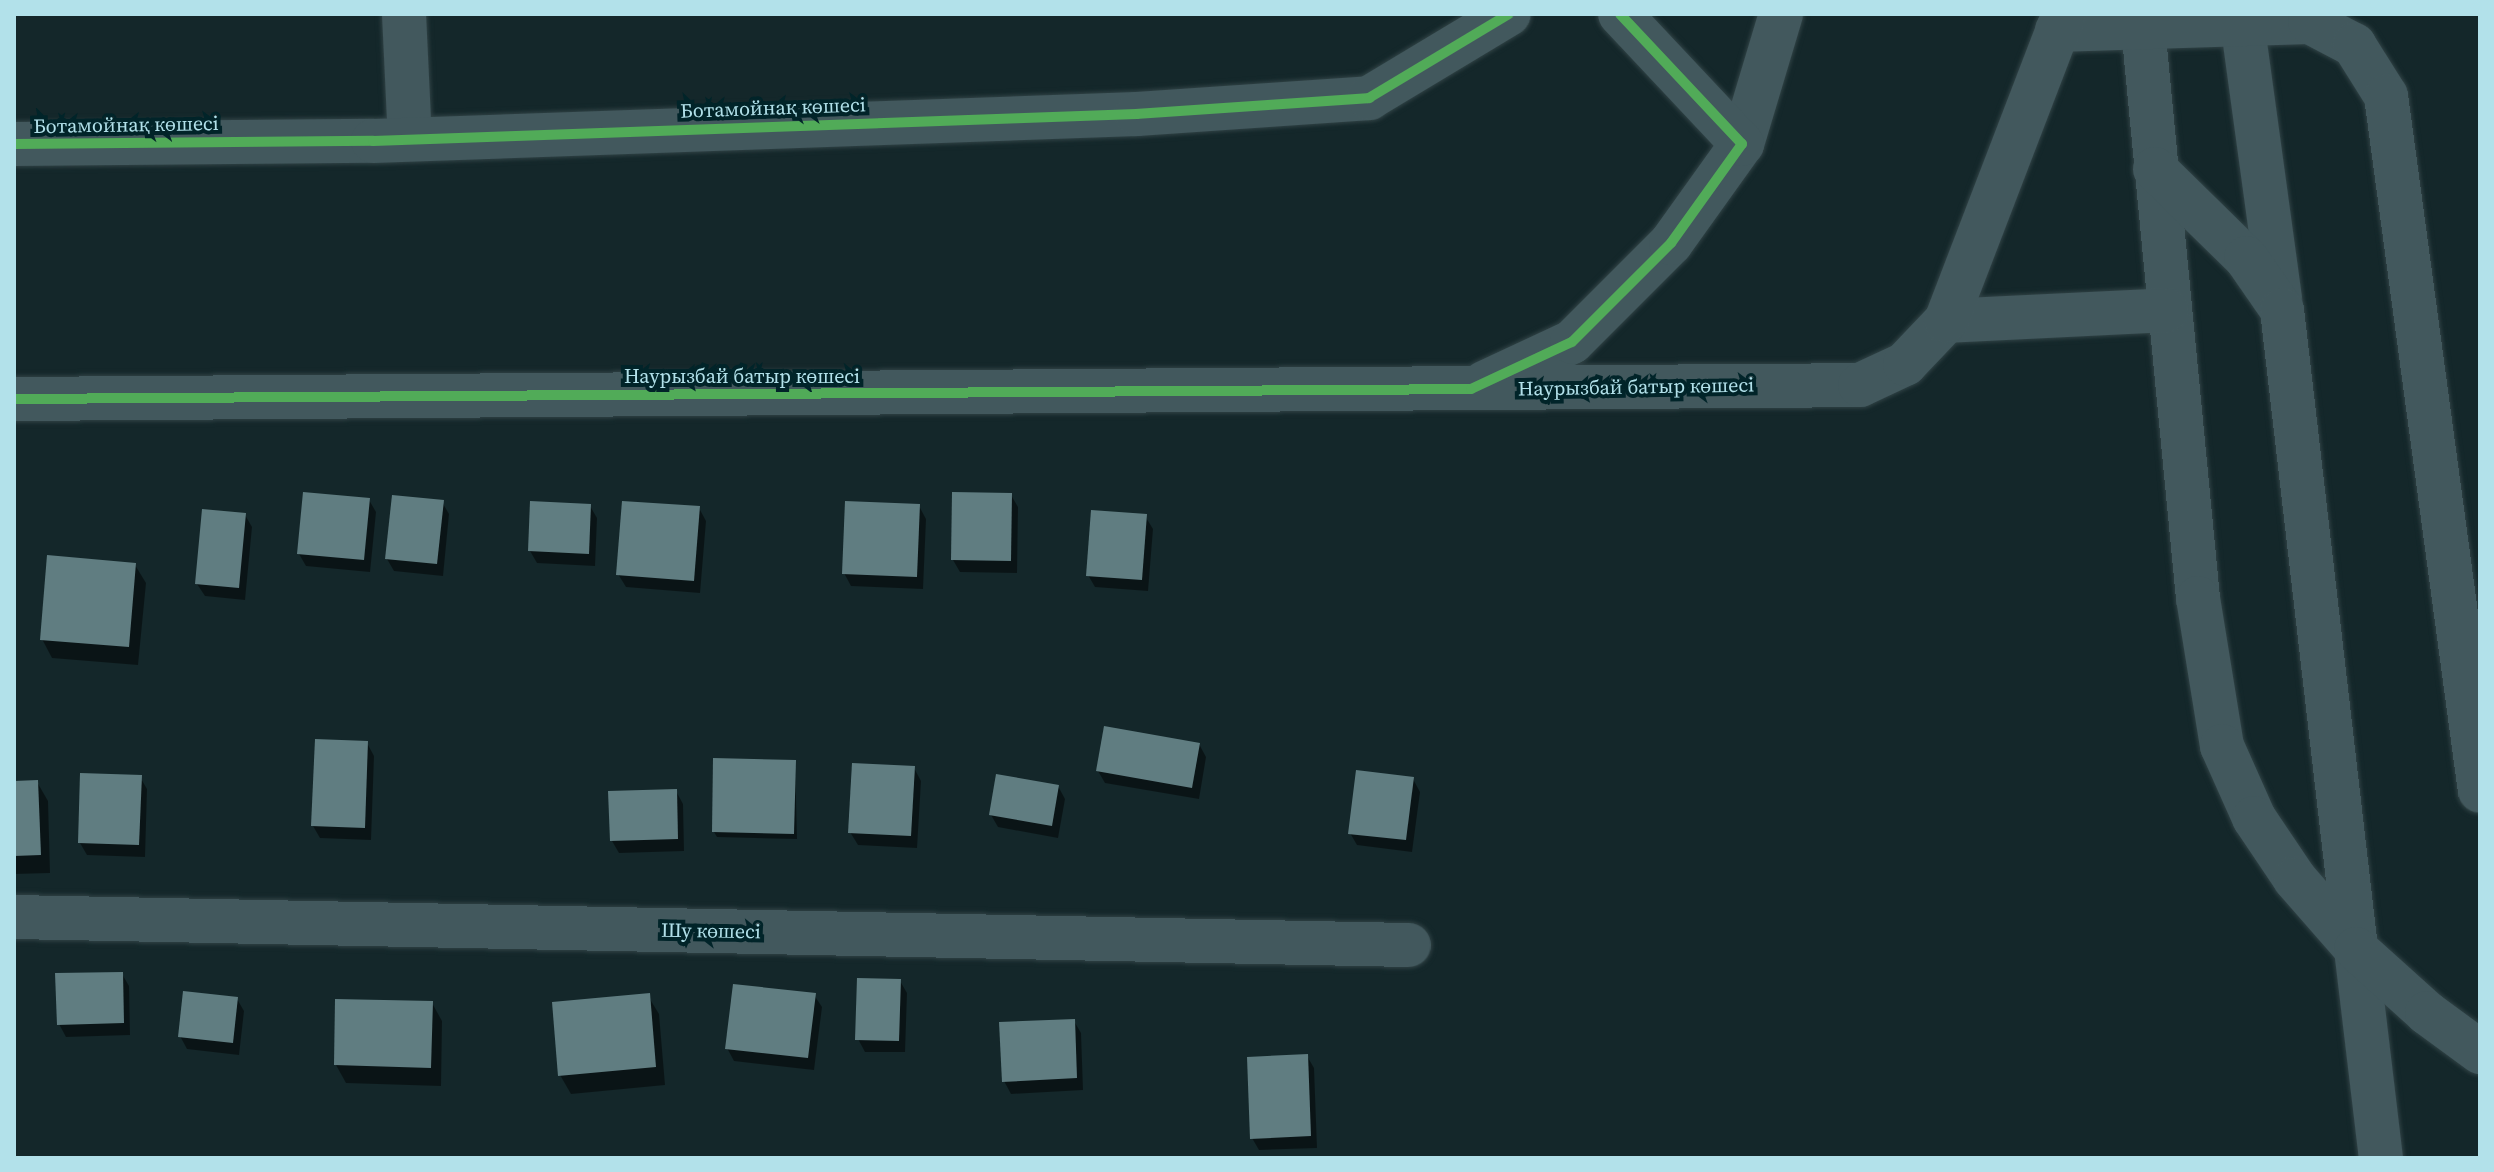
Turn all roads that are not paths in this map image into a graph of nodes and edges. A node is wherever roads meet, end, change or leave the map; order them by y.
1 (404, 14) edge
2 (1509, 14) edge
3 (1620, 14) edge
4 (1781, 14) edge
5 (2242, 21) junction
6 (2060, 22) edge
7 (2143, 27) junction
8 (410, 139) junction
9 (14, 144) edge
10 (1742, 144) junction
11 (2155, 169) junction
12 (2167, 310) junction
13 (2282, 310) junction
14 (1946, 321) junction
15 (1471, 389) junction
16 (14, 399) edge
17 (2480, 791) edge
18 (14, 917) edge
19 (1409, 945) dead end
20 (2356, 949) junction
21 (2480, 1052) edge
22 (2381, 1158) edge

1 - 8 street
2 - 8 street, Ботамойнақ көшесі
3 - 10 street
4 - 10 street
5 - 7 street
5 - 13 street
5 - 17 street
6 - 7 street
6 - 14 street, Наурызбай батыр көшесі
7 - 11 street
8 - 9 street, Ботамойнақ көшесі
10 - 15 street
11 - 12 street
11 - 13 street
12 - 14 street
12 - 20 street
13 - 20 street
14 - 15 street, Наурызбай батыр көшесі
15 - 16 street, Наурызбай батыр көшесі
18 - 19 street, Шу көшесі
20 - 21 street
20 - 22 street

